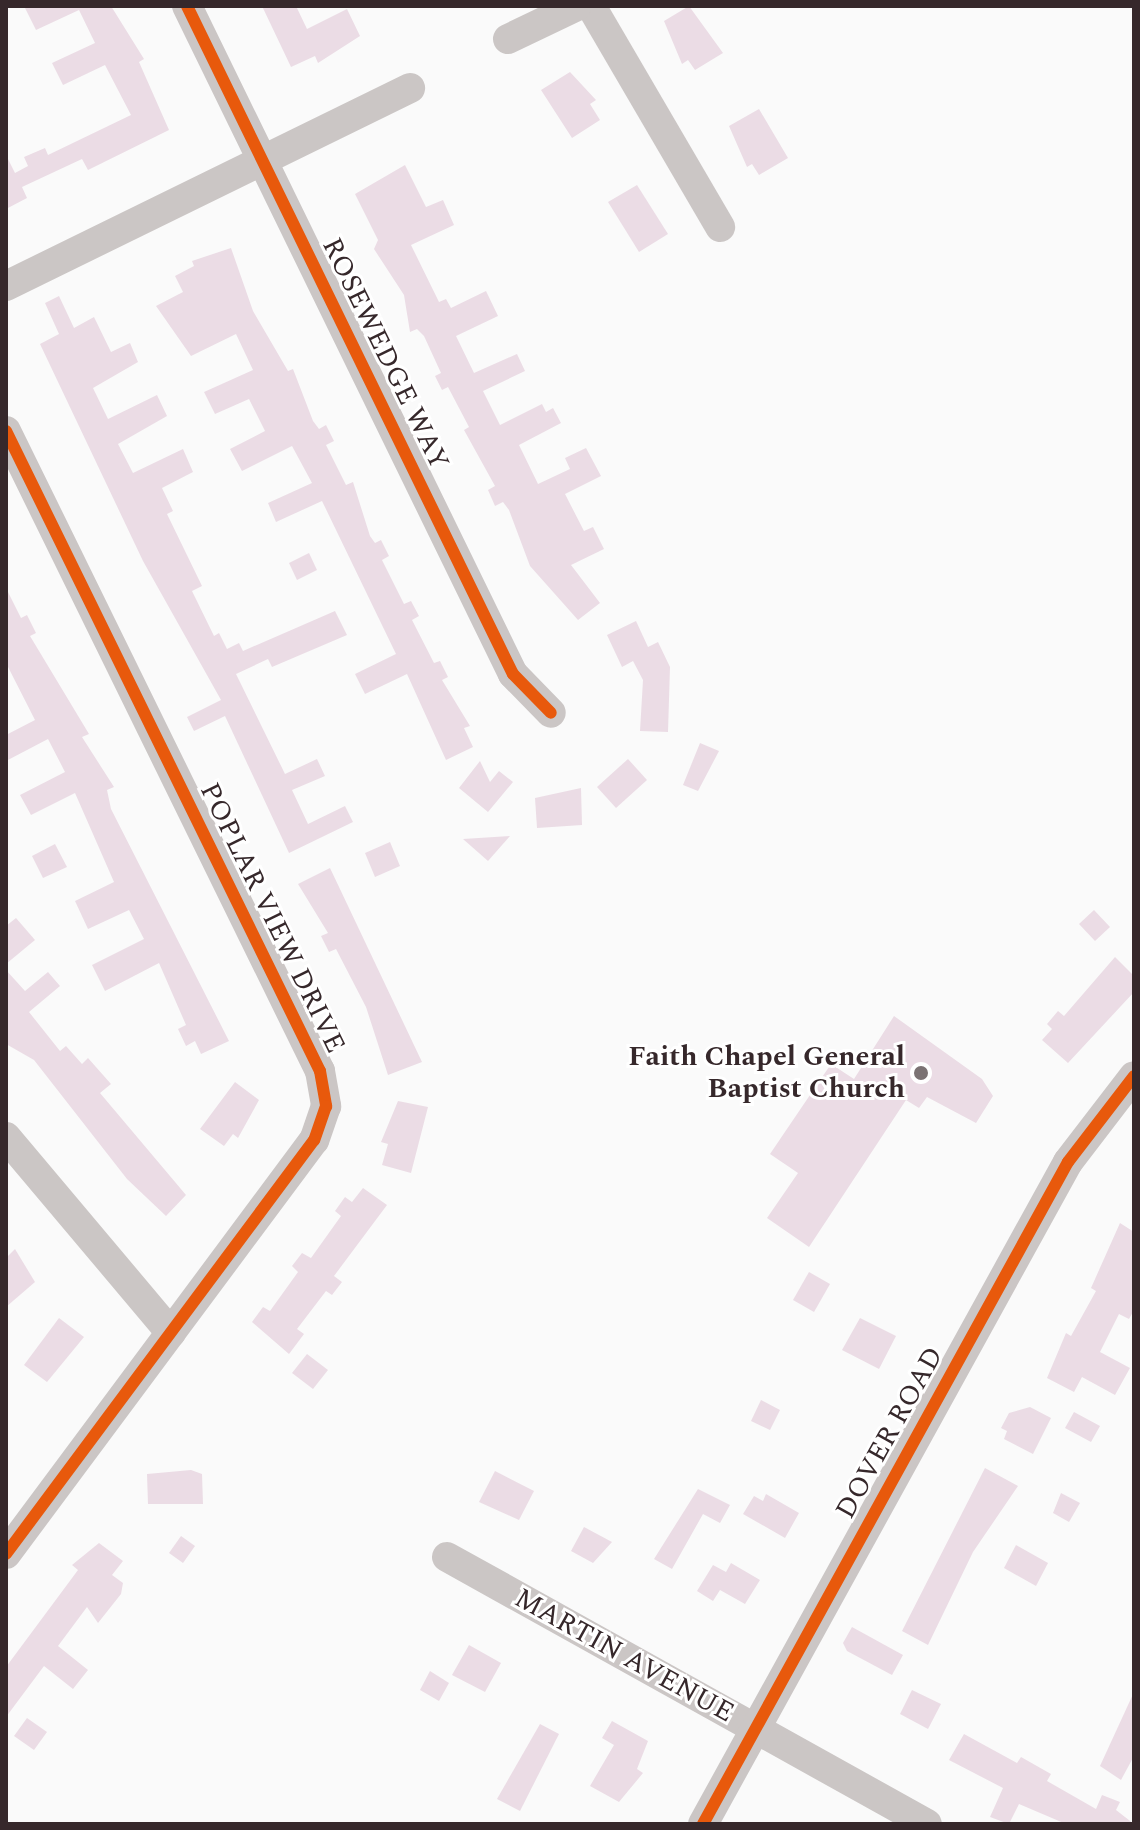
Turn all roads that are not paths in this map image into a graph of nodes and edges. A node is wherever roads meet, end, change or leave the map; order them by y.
1 (187, 6) edge
2 (577, 6) edge
3 (591, 6) edge
4 (508, 39) dead end
5 (410, 88) dead end
6 (263, 160) junction
7 (720, 227) dead end
8 (6, 286) edge
9 (6, 431) edge
10 (551, 713) dead end
11 (1134, 1076) edge
12 (6, 1137) edge
13 (171, 1333) junction
14 (6, 1554) edge
15 (447, 1557) dead end
16 (755, 1729) junction
17 (703, 1824) edge
18 (927, 1824) edge

1 - 6 street, ROSEWEDGE WAY
2 - 4 street
3 - 7 street
5 - 6 street
6 - 8 street
6 - 10 street, ROSEWEDGE WAY
9 - 13 street, POPLAR VIEW DRIVE
11 - 16 street, DOVER ROAD
12 - 13 street
13 - 14 street, POPLAR VIEW DRIVE
15 - 16 street, MARTIN AVENUE
16 - 17 street, DOVER ROAD
16 - 18 street, MARTIN AVENUE

